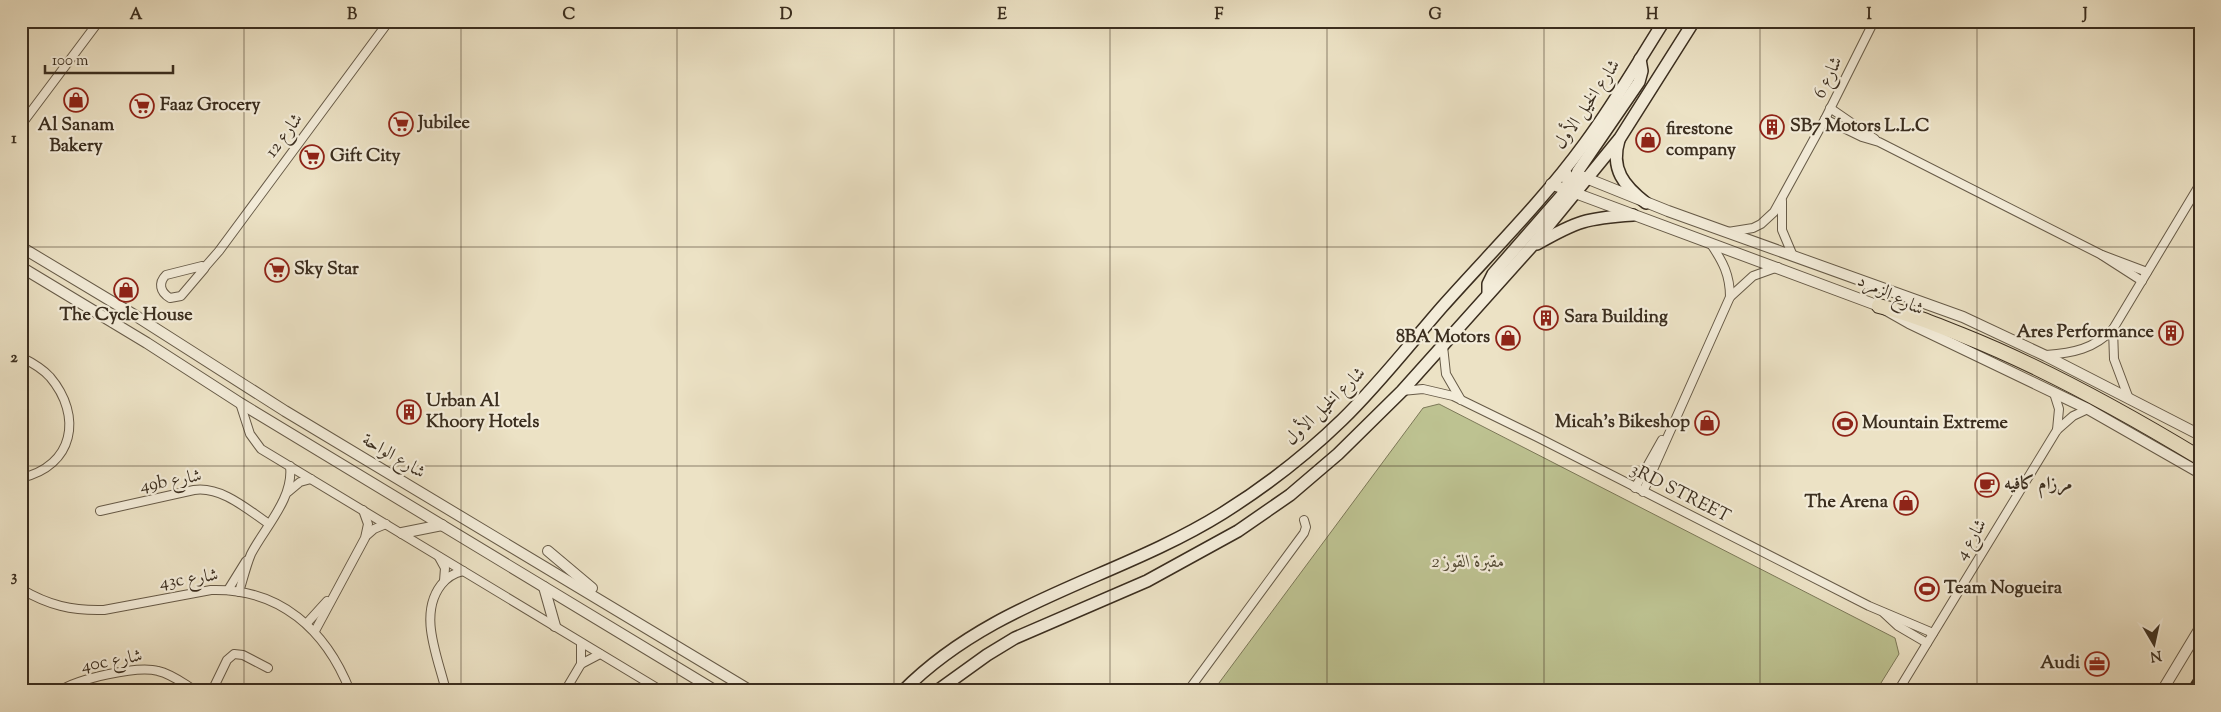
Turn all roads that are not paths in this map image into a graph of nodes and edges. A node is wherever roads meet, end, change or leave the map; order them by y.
1 (100, 21) edge
2 (389, 21) edge
3 (1664, 21) edge
4 (1694, 21) edge
5 (1874, 21) edge
6 (1640, 59) junction
7 (1830, 108) junction
8 (1825, 119) junction
9 (21, 125) edge
10 (1620, 138) junction
11 (1879, 142) junction
12 (1564, 170) junction
13 (1581, 176) junction
14 (1551, 184) junction
15 (2200, 184) edge
16 (1571, 192) junction
17 (1782, 200) junction
18 (1646, 203) junction
19 (1633, 215) junction
20 (1726, 233) junction
21 (1711, 244) junction
22 (21, 247) edge
23 (1531, 248) junction
24 (2100, 254) junction
25 (1793, 256) junction
26 (205, 266) junction
27 (21, 267) edge
28 (1778, 267) junction
29 (2147, 272) junction
30 (2142, 281) junction
31 (1488, 294) junction
32 (1730, 297) junction
33 (1879, 306) junction
34 (2113, 329) junction
35 (1443, 343) junction
36 (2046, 356) junction
37 (21, 357) edge
38 (1402, 391) junction
39 (2054, 393) junction
40 (2129, 399) junction
41 (1462, 401) junction
42 (240, 403) junction
43 (2088, 409) junction
44 (2057, 430) junction
45 (1669, 431) junction
46 (2200, 435) edge
47 (2200, 458) edge
48 (290, 466) junction
49 (2200, 473) edge
50 (21, 478) edge
51 (311, 479) junction
52 (1635, 488) junction
53 (1643, 492) junction
54 (287, 494) junction
55 (364, 510) junction
56 (100, 512) dead end
57 (1304, 520) dead end
58 (269, 524) junction
59 (386, 524) junction
60 (442, 525) junction
61 (402, 533) junction
62 (365, 538) junction
63 (548, 551) dead end
64 (251, 556) junction
65 (439, 556) junction
66 (463, 571) junction
67 (444, 581) junction
68 (544, 587) junction
69 (21, 589) edge
70 (228, 590) junction
71 (239, 592) junction
72 (332, 596) junction
73 (615, 609) junction
74 (1884, 613) junction
75 (307, 623) junction
76 (555, 626) junction
77 (2200, 628) edge
78 (315, 631) junction
79 (1933, 632) junction
80 (1927, 642) junction
81 (581, 643) junction
82 (600, 654) junction
83 (581, 664) junction
84 (268, 668) dead end
85 (908, 688) edge
86 (659, 690) edge
87 (60, 691) edge
88 (196, 691) edge
89 (212, 691) edge
90 (350, 691) edge
91 (446, 691) edge
92 (565, 691) edge
93 (716, 691) edge
94 (751, 691) edge
95 (937, 691) edge
96 (1188, 691) edge
97 (1898, 691) edge
98 (2162, 691) edge

1 - 9 street
2 - 26 street, شارع 12
3 - 6 main road, شارع الخيل الأول
4 - 10 main road
5 - 7 street, شارع 6
6 - 12 main road, شارع الخيل الأول
6 - 13 main road
7 - 8 street, شارع 6
7 - 11 street
8 - 11 street
8 - 17 street, شارع 6
10 - 13 main road
10 - 18 main road
11 - 24 street
12 - 13 street, شارع الزمرد
12 - 14 main road, شارع الخيل الأول
12 - 16 main road
13 - 16 main road
13 - 18 street, شارع الزمرد
14 - 16 street, شارع الزمرد
14 - 85 main road, شارع الخيل الأول
15 - 29 street
16 - 19 street, شارع الزمرد
16 - 23 main road
16 - 31 main road
17 - 20 street, شارع 6
17 - 25 street, شارع 6
18 - 20 street, شارع الزمرد
19 - 21 street, شارع الزمرد
19 - 23 main road
20 - 25 street, شارع الزمرد
21 - 28 street, شارع الزمرد
21 - 32 street
22 - 73 street, شارع الواحة
23 - 31 main road
24 - 29 street
24 - 30 street
25 - 36 street, شارع الزمرد
26 - 26 street, شارع 12
27 - 42 street, شارع الواحة
28 - 32 street
28 - 33 street, شارع الزمرد
29 - 30 street
30 - 34 street
31 - 35 main road
32 - 45 street
33 - 39 street, شارع الزمرد
33 - 47 highway
34 - 36 street
34 - 40 street
35 - 38 main road
35 - 41 street
36 - 40 street, شارع الزمرد
37 - 50 street
38 - 41 street, 3RD STREET
38 - 95 main road
39 - 43 street, شارع الزمرد
39 - 44 street, شارع 4
40 - 46 street, شارع الزمرد
41 - 52 street, 3RD STREET
42 - 48 street
42 - 60 street, شارع الواحة
43 - 44 street, شارع 4
43 - 49 street, شارع الزمرد
44 - 79 street, شارع 4
45 - 52 street
45 - 53 street
48 - 51 street
48 - 54 street
51 - 54 street
51 - 55 street
52 - 53 street, 3RD STREET
53 - 74 street, 3RD STREET
54 - 58 street
55 - 59 street
55 - 62 street
56 - 58 street, 49b شارع
57 - 96 street
58 - 64 street
59 - 61 street
59 - 62 street
60 - 61 street
60 - 68 street, شارع الواحة
61 - 65 street
62 - 72 street
63 - 73 street
64 - 70 street
64 - 71 street
65 - 66 street
65 - 67 street
66 - 67 street
66 - 76 street
67 - 91 street
68 - 76 street
68 - 93 street, شارع الواحة
69 - 70 street, 43c شارع
70 - 71 street, 43c شارع
71 - 75 street, 43c شارع
72 - 75 street
72 - 78 street
73 - 94 street, شارع الواحة
74 - 79 street
74 - 80 street
75 - 78 street, 43c شارع
76 - 81 street
77 - 98 street
78 - 90 street, 43c شارع
79 - 80 street, شارع 4
80 - 97 street, شارع 4
81 - 82 street
81 - 83 street
82 - 83 street
82 - 86 street
83 - 92 street
84 - 89 street
87 - 88 street, 40c شارع

